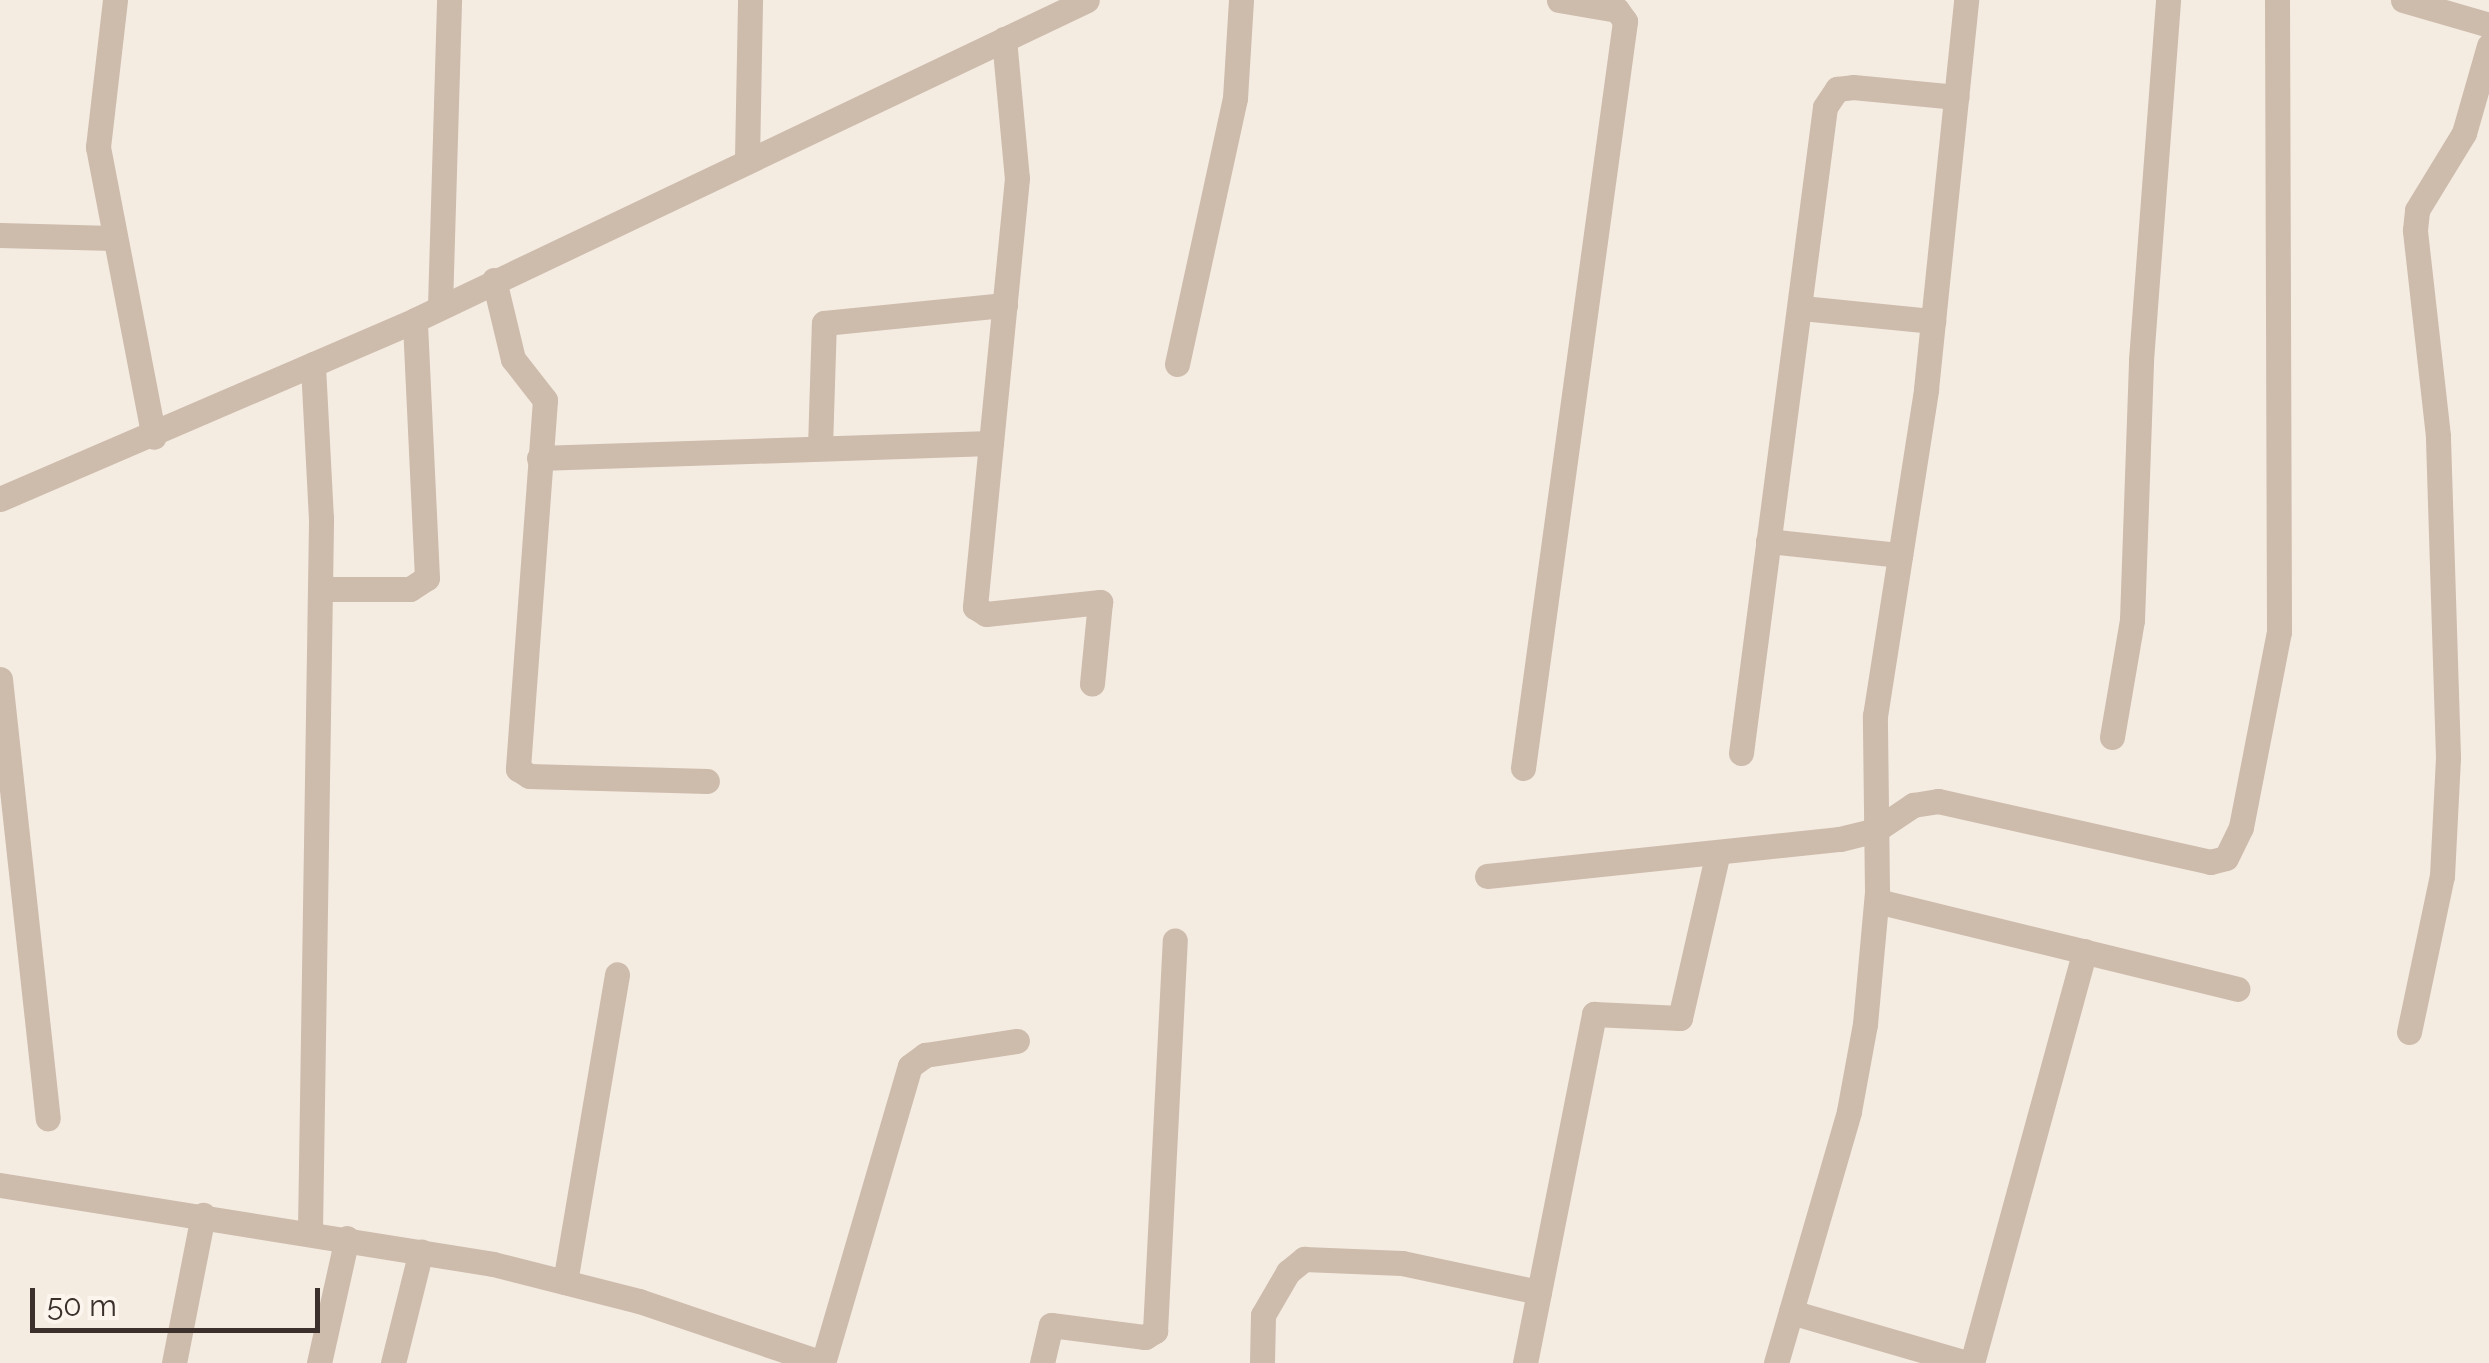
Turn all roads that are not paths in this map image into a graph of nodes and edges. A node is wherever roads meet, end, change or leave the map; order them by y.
1 (115, 0) edge
2 (449, 0) edge
3 (750, 0) edge
4 (1087, 0) edge
5 (1241, 0) edge
6 (1559, 0) edge
7 (1966, 0) edge
8 (2168, 0) edge
9 (2276, 0) edge
10 (2404, 0) edge
11 (2489, 25) edge
12 (1004, 39) junction
13 (2489, 46) edge
14 (1958, 97) junction
15 (747, 148) junction
16 (0, 235) edge
17 (113, 238) junction
18 (494, 280) junction
19 (442, 282) junction
20 (1006, 305) junction
21 (1802, 308) junction
22 (415, 320) junction
23 (1933, 322) junction
24 (313, 364) junction
25 (1176, 364) dead end
26 (152, 426) junction
27 (991, 443) junction
28 (820, 447) junction
29 (540, 458) junction
30 (0, 499) edge
31 (1768, 541) junction
32 (1900, 555) junction
33 (320, 588) junction
34 (0, 679) edge
35 (1092, 684) dead end
36 (2112, 737) dead end
37 (1741, 753) dead end
38 (1523, 768) dead end
39 (707, 781) dead end
40 (1875, 822) junction
41 (1718, 852) junction
42 (1488, 876) dead end
43 (1877, 900) junction
44 (1175, 940) dead end
45 (2085, 951) junction
46 (616, 974) dead end
47 (2236, 989) dead end
48 (2410, 1032) dead end
49 (1017, 1041) dead end
50 (48, 1118) dead end
51 (0, 1184) edge
52 (202, 1215) junction
53 (310, 1231) junction
54 (347, 1238) junction
55 (421, 1252) junction
56 (565, 1282) junction
57 (1539, 1292) junction
58 (1792, 1312) junction
59 (174, 1363) edge
60 (319, 1363) edge
61 (394, 1363) edge
62 (822, 1363) edge
63 (1042, 1363) edge
64 (1262, 1363) edge
65 (1525, 1363) edge
66 (1776, 1363) edge
67 (1969, 1363) edge

1 - 17 street
2 - 19 street
3 - 15 street
4 - 12 street
5 - 25 street
6 - 38 street
7 - 14 street
8 - 36 street
9 - 40 street
10 - 11 street
12 - 15 street
12 - 20 street
13 - 48 street
14 - 21 street
14 - 23 street
15 - 18 street
16 - 17 street
17 - 26 street
18 - 19 street
18 - 29 street
19 - 22 street
20 - 27 street
20 - 28 street
21 - 23 street
21 - 31 street
22 - 24 street
22 - 33 street
23 - 32 street
24 - 26 street
24 - 33 street
26 - 30 street
27 - 28 street
27 - 35 street
28 - 29 street
29 - 39 street
31 - 32 street
31 - 37 street
32 - 40 street
33 - 53 street
34 - 50 street
40 - 41 street
40 - 43 street
41 - 42 street
41 - 57 street
43 - 45 street
43 - 58 street
44 - 63 street
45 - 47 street
45 - 67 street
46 - 56 street
49 - 62 street
51 - 52 street
52 - 53 street
52 - 59 street
53 - 54 street
54 - 55 street
54 - 60 street
55 - 56 street
55 - 61 street
56 - 62 street
57 - 64 street
57 - 65 street
58 - 66 street
58 - 67 street

